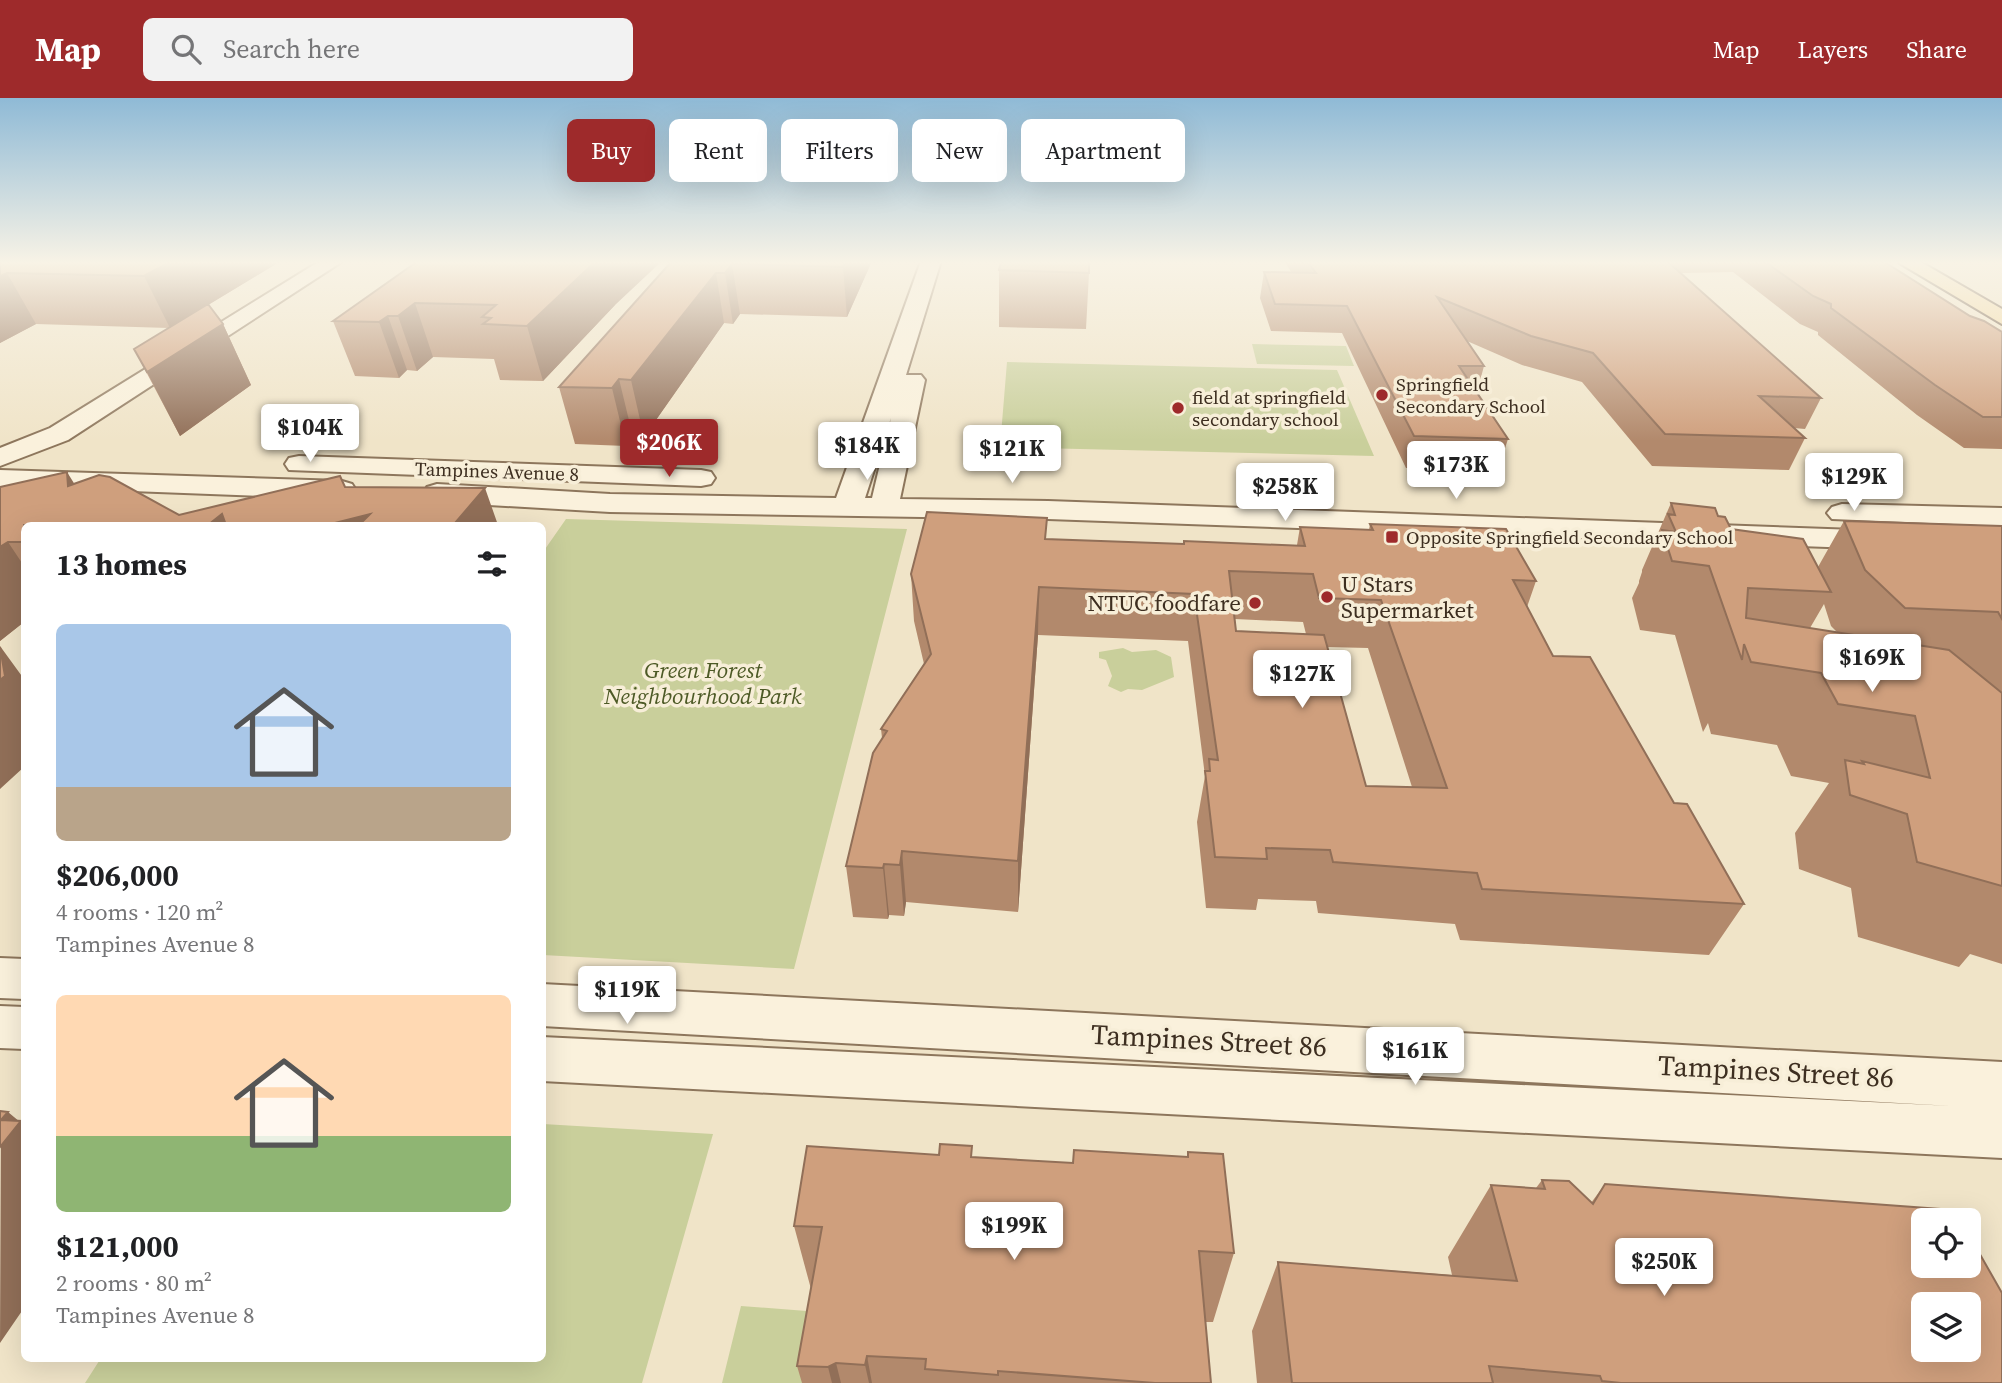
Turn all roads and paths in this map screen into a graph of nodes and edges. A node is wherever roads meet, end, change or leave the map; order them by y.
1 (242, 321) edge
2 (912, 321) edge
3 (930, 321) edge
4 (52, 445) junction
5 (3, 473) edge
6 (852, 494) junction
7 (887, 495) junction
8 (1912, 515) junction
9 (2002, 517) edge
10 (1943, 542) junction
11 (2002, 542) edge
12 (0, 978) edge
13 (21, 979) edge
14 (546, 1005) edge
15 (0, 1027) edge
16 (21, 1028) edge
17 (546, 1059) edge
18 (2002, 1085) edge
19 (2002, 1133) edge

1 - 4 street
2 - 6 street
3 - 7 street
4 - 5 street
4 - 6 street, Tampines Avenue 8
5 - 6 street, Tampines Avenue 8
6 - 7 street, Tampines Avenue 8
7 - 8 street, Tampines Avenue 8
7 - 10 street, Tampines Avenue 8
8 - 9 street, Tampines Avenue 8
8 - 10 street
10 - 11 street, Tampines Avenue 8
12 - 13 street
14 - 18 street, Tampines Street 86
15 - 16 street
17 - 19 street, Tampines Street 86

